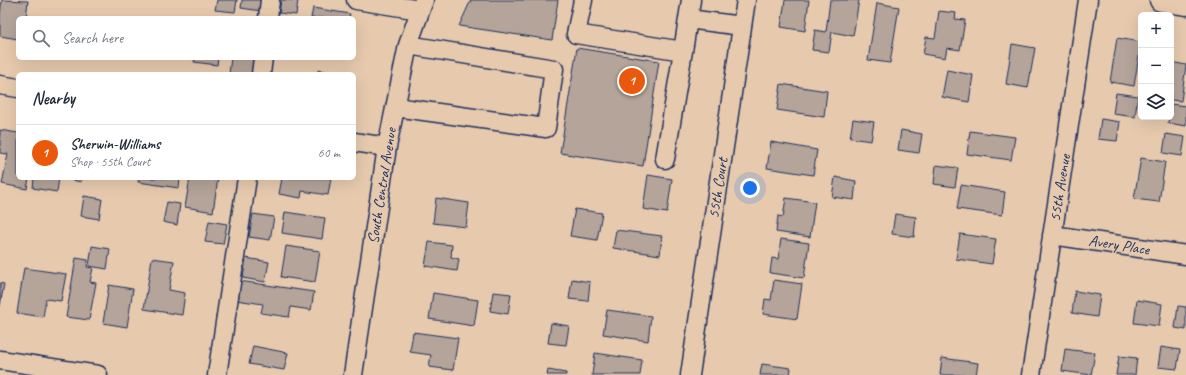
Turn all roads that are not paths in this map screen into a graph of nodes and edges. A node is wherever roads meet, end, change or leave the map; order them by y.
1 (270, 0) edge
2 (356, 0) edge
3 (583, 0) edge
4 (691, 0) edge
5 (746, 0) edge
6 (1088, 0) edge
7 (1161, 0) edge
8 (1186, 4) edge
9 (422, 5) edge
10 (268, 16) edge
11 (688, 19) junction
12 (742, 26) junction
13 (408, 45) junction
14 (683, 51) junction
15 (263, 60) edge
16 (261, 72) edge
17 (0, 85) edge
18 (16, 88) edge
19 (395, 107) junction
20 (356, 142) edge
21 (387, 147) junction
22 (665, 159) dead end
23 (247, 180) edge
24 (1052, 235) junction
25 (1186, 255) edge
26 (0, 360) edge
27 (98, 375) edge
28 (217, 375) edge
29 (353, 375) edge
30 (690, 375) edge
31 (1031, 375) edge

1 - 10 street
2 - 9 street
3 - 14 street
4 - 11 street
5 - 12 street, 55th Court
6 - 24 street, 55th Avenue
7 - 8 main road
9 - 13 street, South Central Avenue
11 - 12 street
11 - 14 street
12 - 30 street, 55th Court
13 - 19 street, South Central Avenue
13 - 19 street
14 - 22 street
15 - 16 street
17 - 18 street
19 - 21 street, South Central Avenue
20 - 21 street
21 - 29 street, South Central Avenue
23 - 28 street
24 - 25 street, Avery Place
24 - 31 street, 55th Avenue
26 - 27 street

